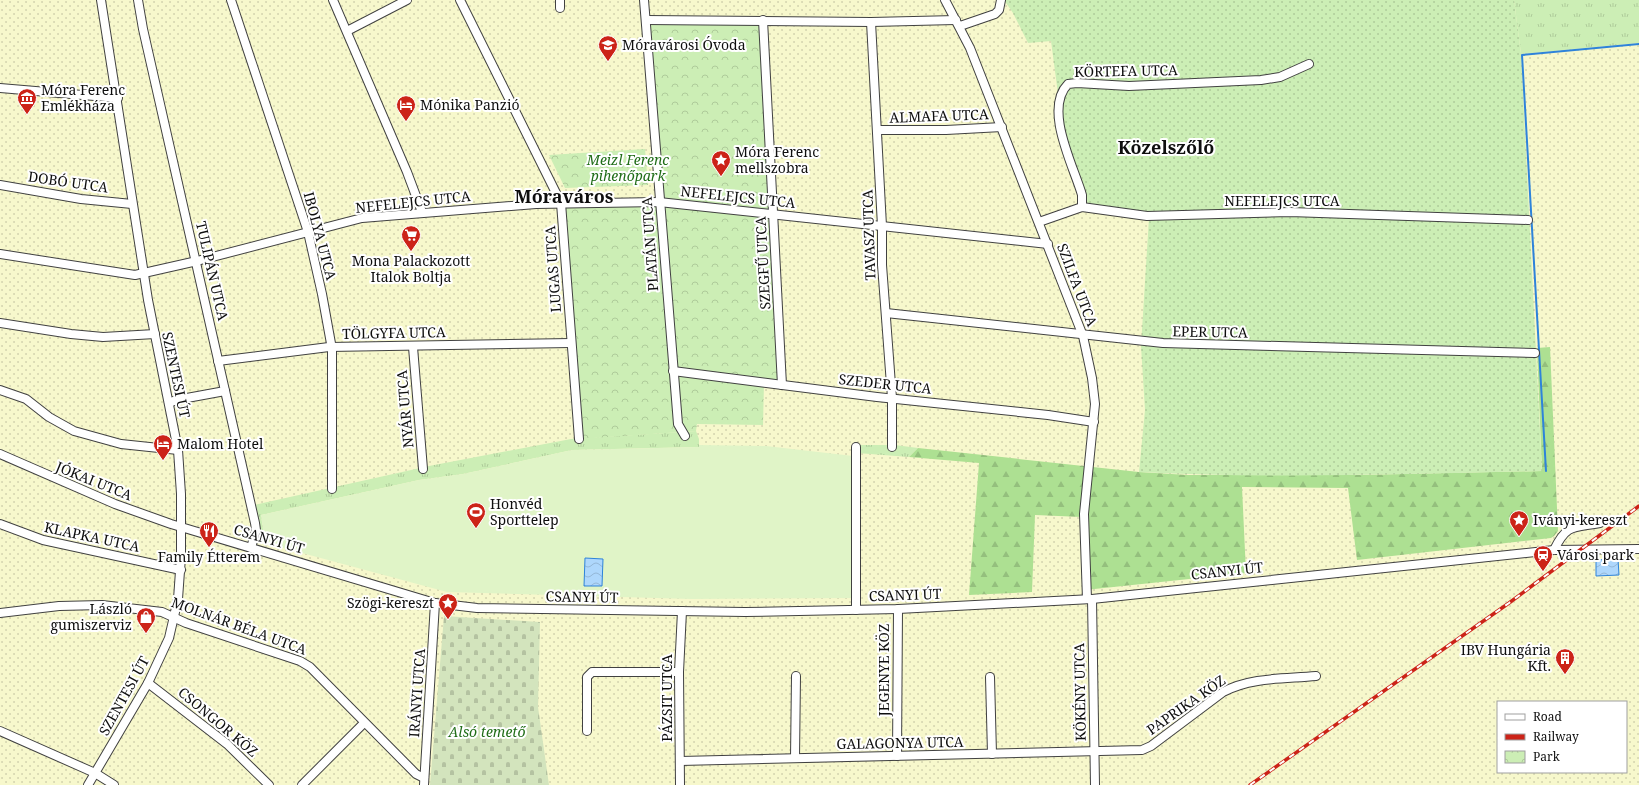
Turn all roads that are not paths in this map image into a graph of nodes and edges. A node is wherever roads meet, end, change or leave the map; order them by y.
1 (101, 0) edge
2 (138, 0) edge
3 (231, 0) edge
4 (333, 0) edge
5 (407, 0) edge
6 (460, 0) edge
7 (644, 0) edge
8 (945, 0) edge
9 (1001, 0) edge
10 (646, 20) junction
11 (763, 20) junction
12 (871, 22) junction
13 (958, 23) junction
14 (347, 31) junction
15 (1309, 64) dead end
16 (0, 88) edge
17 (118, 98) junction
18 (1002, 127) junction
19 (877, 130) junction
20 (0, 185) edge
21 (659, 202) junction
22 (561, 203) junction
23 (132, 204) junction
24 (1082, 206) junction
25 (422, 212) junction
26 (773, 214) junction
27 (1528, 220) dead end
28 (1040, 222) junction
29 (882, 226) junction
30 (308, 232) junction
31 (1048, 244) junction
32 (0, 254) edge
33 (197, 261) junction
34 (144, 274) junction
35 (886, 313) junction
36 (0, 322) edge
37 (155, 334) junction
38 (1083, 336) junction
39 (571, 343) junction
40 (331, 347) junction
41 (413, 347) junction
42 (1535, 353) dead end
43 (218, 361) junction
44 (673, 371) junction
45 (782, 385) junction
46 (0, 390) edge
47 (226, 392) junction
48 (892, 398) junction
49 (169, 403) junction
50 (1094, 422) junction
51 (685, 436) dead end
52 (579, 439) dead end
53 (856, 447) dead end
54 (892, 447) dead end
55 (178, 450) junction
56 (0, 454) edge
57 (423, 469) dead end
58 (332, 489) dead end
59 (1600, 523) dead end
60 (0, 524) edge
61 (181, 527) junction
62 (251, 548) junction
63 (1639, 548) edge
64 (1554, 550) junction
65 (181, 570) junction
66 (1089, 599) junction
67 (435, 603) junction
68 (898, 609) junction
69 (856, 610) junction
70 (682, 611) junction
71 (0, 613) edge
72 (175, 617) junction
73 (679, 672) junction
74 (796, 676) dead end
75 (990, 676) dead end
76 (1316, 676) dead end
77 (148, 683) junction
78 (364, 723) junction
79 (587, 731) dead end
80 (0, 732) edge
81 (1120, 751) joint
82 (1094, 752) junction
83 (992, 754) junction
84 (897, 756) junction
85 (795, 758) junction
86 (680, 761) junction
87 (95, 773) junction
88 (424, 782) edge
89 (88, 785) edge
90 (114, 785) edge
91 (269, 785) edge
92 (302, 785) edge
93 (680, 785) edge
94 (1095, 785) edge

1 - 17 street, SZENTESI ÚT
2 - 33 street, TULIPÁN UTCA
3 - 30 street, IBOLYA UTCA
4 - 14 street
5 - 14 street
6 - 22 street, LUGAS UTCA
7 - 10 street, PLATÁN UTCA
8 - 13 street, SZILFA UTCA
9 - 13 street
10 - 11 street
10 - 21 street, PLATÁN UTCA
11 - 12 street
11 - 26 street, SZEGFŰ UTCA
12 - 13 street
12 - 19 street, TAVASZ UTCA
13 - 18 street, SZILFA UTCA
14 - 25 street
15 - 24 street, KÖRTEFA UTCA
16 - 17 street
17 - 23 street, SZENTESI ÚT
18 - 19 street, ALMAFA UTCA
18 - 28 street, SZILFA UTCA
19 - 29 street, TAVASZ UTCA
20 - 23 street, DOBÓ UTCA
21 - 22 street, NEFELEJCS UTCA
21 - 26 street, NEFELEJCS UTCA
21 - 44 street, PLATÁN UTCA
22 - 25 street, NEFELEJCS UTCA
22 - 39 street, LUGAS UTCA
23 - 34 street, SZENTESI ÚT
24 - 27 street, NEFELEJCS UTCA
24 - 28 street, NEFELEJCS UTCA
25 - 30 street, NEFELEJCS UTCA
26 - 29 street, NEFELEJCS UTCA
26 - 45 street, SZEGFŰ UTCA
28 - 31 street, SZILFA UTCA
29 - 31 street, NEFELEJCS UTCA
29 - 35 street, TAVASZ UTCA
30 - 33 street, NEFELEJCS UTCA
30 - 40 street, IBOLYA UTCA
31 - 38 street, SZILFA UTCA
32 - 34 street, NEFELEJCS UTCA
33 - 34 street, NEFELEJCS UTCA
33 - 43 street, TULIPÁN UTCA
34 - 37 street, SZENTESI ÚT
35 - 38 street, EPER UTCA
35 - 48 street, TAVASZ UTCA
36 - 37 street
37 - 49 street, SZENTESI ÚT
38 - 42 street, EPER UTCA
38 - 50 street, SZILFA UTCA
39 - 41 street, TÖLGYFA UTCA
39 - 52 street, LUGAS UTCA
40 - 41 street, TÖLGYFA UTCA
40 - 43 street, TÖLGYFA UTCA
40 - 58 street, IBOLYA UTCA
41 - 57 street, NYÁR UTCA
43 - 47 street, TULIPÁN UTCA
44 - 45 street, SZEDER UTCA
44 - 51 street, PLATÁN UTCA
45 - 48 street, SZEDER UTCA
46 - 55 street
47 - 49 street
47 - 62 street, TULIPÁN UTCA
48 - 50 street, SZEDER UTCA
48 - 54 street, TAVASZ UTCA
49 - 55 street, SZENTESI ÚT
50 - 66 street, SZILFA UTCA
53 - 69 street
55 - 61 street, SZENTESI ÚT
56 - 61 street, JÓKAI UTCA
59 - 64 street
60 - 65 street, KLAPKA UTCA
61 - 62 street, CSANYI ÚT
61 - 65 street, SZENTESI ÚT
62 - 67 street, CSANYI ÚT
63 - 64 street, CSANYI ÚT
64 - 66 street, CSANYI ÚT
65 - 72 street, SZENTESI ÚT
66 - 68 street, CSANYI ÚT
66 - 82 street, KÖKÉNY UTCA
67 - 70 street, CSANYI ÚT
67 - 88 street, IRÁNYI UTCA
68 - 69 street, CSANYI ÚT
68 - 84 street, JEGENYE KÖZ
69 - 70 street, CSANYI ÚT
70 - 73 street, PÁZSIT UTCA
71 - 72 street, MOLNÁR BÉLA UTCA
72 - 77 street, SZENTESI ÚT
72 - 78 street, MOLNÁR BÉLA UTCA
73 - 79 street
73 - 86 street, PÁZSIT UTCA
74 - 85 street
75 - 83 street
76 - 81 street, PAPRIKA KÖZ
77 - 87 street, SZENTESI ÚT
77 - 91 street, CSONGOR KÖZ
78 - 88 street, MOLNÁR BÉLA UTCA
78 - 92 street
80 - 87 street
81 - 82 street, GALAGONYA UTCA
82 - 83 street, GALAGONYA UTCA
82 - 94 street, KÖKÉNY UTCA
83 - 84 street, GALAGONYA UTCA
84 - 85 street, GALAGONYA UTCA
85 - 86 street, GALAGONYA UTCA
86 - 93 street, PÁZSIT UTCA
87 - 89 street, SZENTESI ÚT
87 - 90 street

